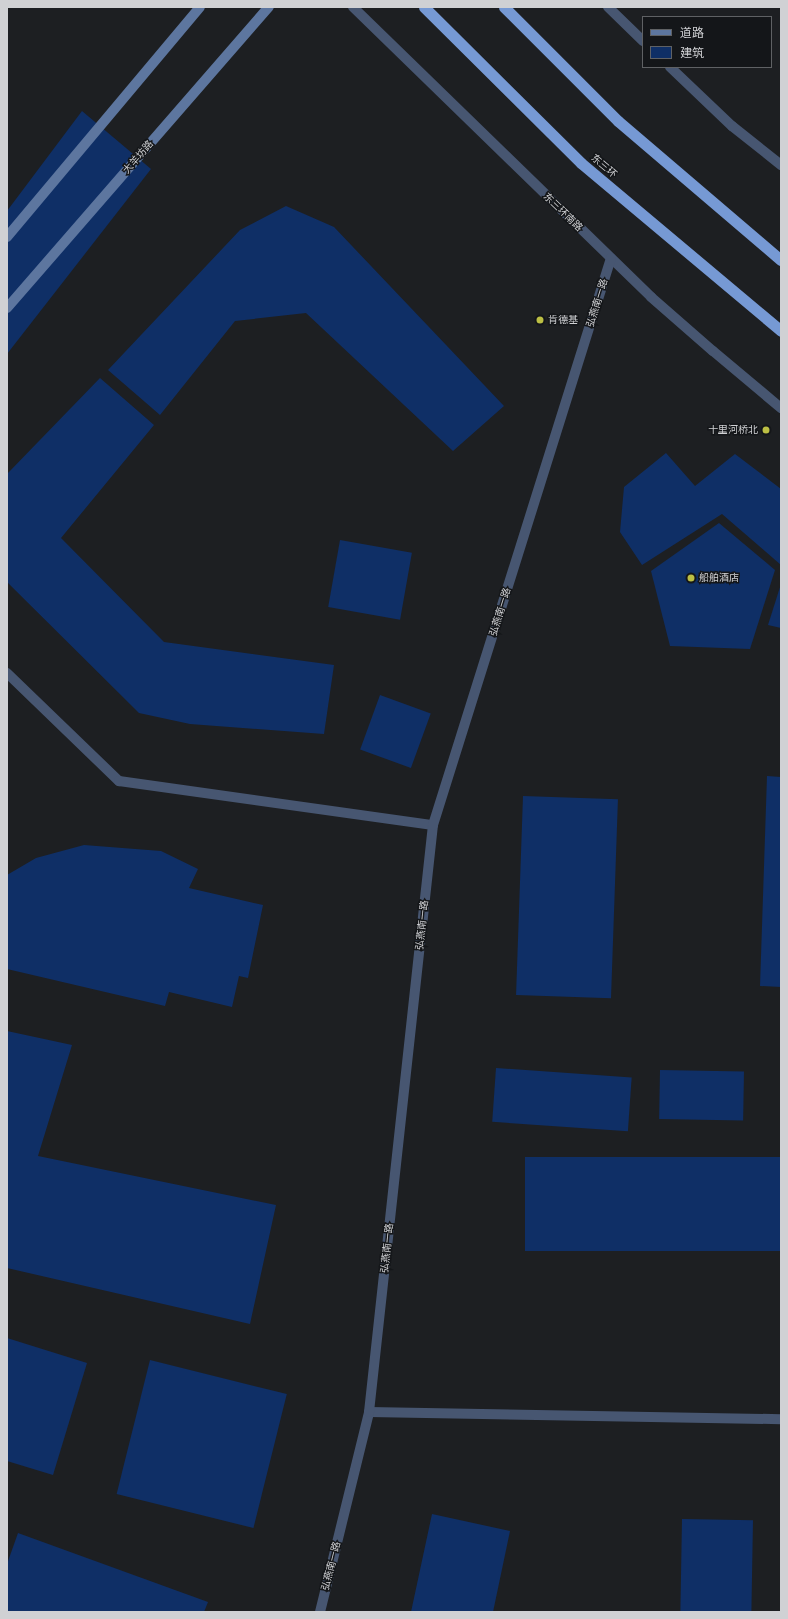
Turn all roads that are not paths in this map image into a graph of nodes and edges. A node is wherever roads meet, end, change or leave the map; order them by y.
1 (200, 7) edge
2 (269, 7) edge
3 (353, 7) edge
4 (424, 7) edge
5 (504, 7) edge
6 (608, 7) edge
7 (642, 40) edge
8 (671, 68) edge
9 (781, 165) edge
10 (7, 237) edge
11 (611, 258) junction
12 (781, 260) edge
13 (7, 308) edge
14 (781, 331) edge
15 (781, 408) edge
16 (7, 673) edge
17 (433, 825) junction
18 (369, 1412) junction
19 (781, 1419) edge
20 (320, 1612) edge

1 - 10 main road
2 - 13 main road, 大羊坊路
3 - 11 street, 东三环南路
4 - 14 highway, 东三环
5 - 12 highway
6 - 7 street
8 - 9 street
11 - 15 street, 东三环南路
11 - 17 street, 弘燕南一路
16 - 17 street
17 - 18 street, 弘燕南一路
18 - 19 street
18 - 20 street, 弘燕南一路

